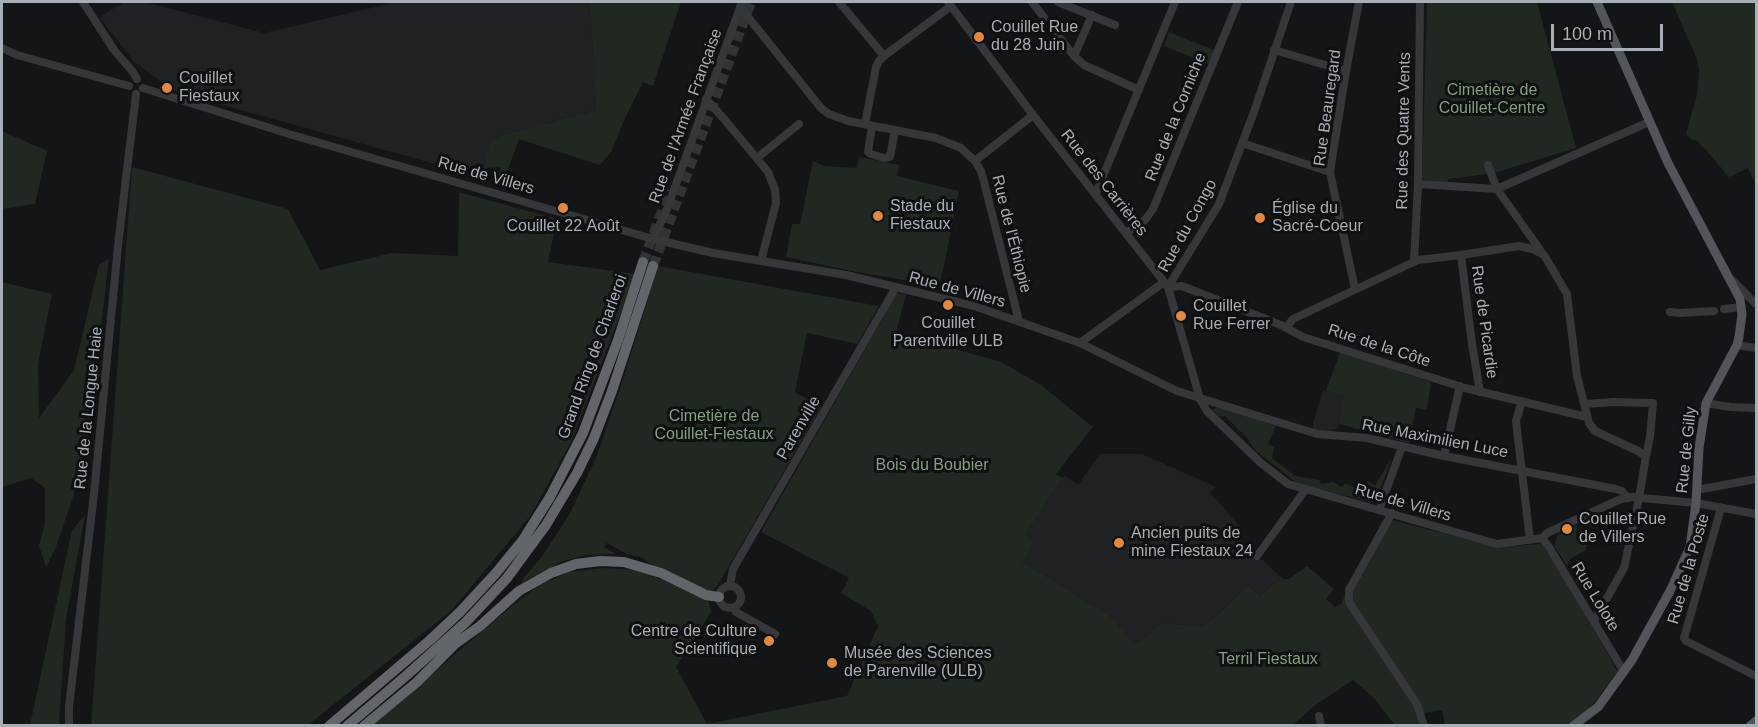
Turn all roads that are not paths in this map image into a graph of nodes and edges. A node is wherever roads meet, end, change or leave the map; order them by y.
1 (83, 2) edge
2 (839, 2) edge
3 (1032, 2) edge
4 (1058, 2) edge
5 (1176, 2) edge
6 (1238, 2) edge
7 (1291, 2) edge
8 (1359, 2) edge
9 (1420, 2) edge
10 (1597, 2) edge
11 (741, 4) edge
12 (950, 4) edge
13 (1092, 15) junction
14 (1115, 25) dead end
15 (2, 48) edge
16 (1274, 50) junction
17 (884, 56) junction
18 (1074, 56) junction
19 (1346, 71) junction
20 (137, 80) junction
21 (129, 86) junction
22 (1139, 90) junction
23 (139, 91) junction
24 (706, 99) junction
25 (1033, 115) junction
26 (1649, 123) junction
27 (799, 124) dead end
28 (868, 125) junction
29 (895, 130) junction
30 (1242, 143) junction
31 (757, 158) junction
32 (975, 161) junction
33 (1488, 165) dead end
34 (1330, 172) junction
35 (1418, 184) junction
36 (1497, 189) junction
37 (1096, 193) junction
38 (1126, 233) junction
39 (653, 239) junction
40 (1461, 255) junction
41 (1544, 255) junction
42 (761, 261) junction
43 (1414, 262) junction
44 (1729, 278) junction
45 (1166, 284) junction
46 (896, 287) junction
47 (1355, 290) junction
48 (1756, 304) edge
49 (1741, 307) junction
50 (1724, 309) dead end
51 (1714, 311) dead end
52 (1670, 312) dead end
53 (1019, 321) junction
54 (1286, 328) junction
55 (1080, 343) junction
56 (1737, 345) junction
57 (1756, 348) edge
58 (1460, 386) junction
59 (1480, 392) junction
60 (1200, 399) junction
61 (1522, 401) junction
62 (1706, 403) junction
63 (1585, 404) junction
64 (1756, 408) edge
65 (1587, 417) junction
66 (1402, 447) junction
67 (1444, 456) junction
68 (1646, 456) junction
69 (1521, 470) junction
70 (1756, 479) edge
71 (1306, 489) junction
72 (1697, 490) junction
73 (1628, 498) junction
74 (1639, 498) junction
75 (1696, 503) junction
76 (1721, 508) junction
77 (1379, 510) junction
78 (1392, 513) junction
79 (1756, 514) edge
80 (1542, 538) junction
81 (1530, 540) junction
82 (1257, 556) dead end
83 (730, 585) junction
84 (718, 597) junction
85 (734, 607) junction
86 (1594, 621) junction
87 (775, 634) dead end
88 (446, 642) junction
89 (1624, 672) junction
90 (1756, 676) edge
91 (417, 682) junction
92 (1319, 716) dead end
93 (1756, 721) edge
94 (69, 726) edge
95 (329, 726) edge
96 (347, 726) edge
97 (364, 726) edge
98 (1321, 726) edge
99 (1424, 726) edge
100 (1573, 726) edge
101 (1750, 726) edge

1 - 20 street
2 - 17 street
3 - 18 street
4 - 13 street
5 - 22 street
6 - 38 street, Rue de la Corniche
7 - 16 street, Rue du Congo
8 - 19 street, Rue Beauregard
9 - 35 street, Rue des Quatre Vents
10 - 26 main road, Rue de Gilly
11 - 24 street, Rue de l'Armée Française
11 - 28 street, Rue de l'Éthiopie
12 - 17 street
12 - 25 street, Rue des Carrières
13 - 14 street
13 - 18 street
15 - 21 street
16 - 19 street
16 - 30 street, Rue du Congo
17 - 28 street
18 - 22 street
19 - 34 street, Rue Beauregard
20 - 21 street
20 - 23 street
21 - 23 street
22 - 37 street
23 - 39 street, Rue de Villers
23 - 94 street, Rue de la Longue Haie
24 - 31 street
24 - 39 street, Rue de l'Armée Française
25 - 32 street
25 - 37 street, Rue des Carrières
26 - 36 street
26 - 44 main road, Rue de Gilly
27 - 31 street
28 - 29 street, Rue de l'Éthiopie
28 - 29 street
29 - 32 street, Rue de l'Éthiopie
30 - 34 street
30 - 45 street, Rue du Congo
31 - 42 street
32 - 53 street, Rue de l'Éthiopie
33 - 36 street
34 - 47 street, Rue Beauregard
35 - 36 street
35 - 43 street, Rue des Quatre Vents
36 - 41 street
37 - 38 street, Rue des Carrières
38 - 45 street, Rue des Carrières
39 - 42 street, Rue de Villers
40 - 41 street
40 - 43 street
40 - 59 street, Rue de Picardie
41 - 63 street
42 - 46 street, Rue de Villers
43 - 47 street
44 - 48 street
44 - 49 main road, Rue de Gilly
45 - 54 street, Rue de la Côte
45 - 55 street
45 - 60 street, Rue des Carrières
46 - 53 street, Rue de Villers
46 - 83 street, Parenville
47 - 54 street
49 - 50 street
49 - 56 main road, Rue de Gilly
51 - 52 street
53 - 55 street, Rue de Villers
54 - 58 street, Rue de la Côte
55 - 60 street, Rue de Villers
56 - 57 street
56 - 62 main road, Rue de Gilly
58 - 59 street, Rue de la Côte
58 - 67 street
59 - 61 street, Rue de la Côte
60 - 66 street, Rue Maximilien Luce
60 - 71 street, Rue de Villers
61 - 65 street, Rue de la Côte
61 - 69 street
62 - 64 street
62 - 72 main road, Rue de Gilly
63 - 65 street
63 - 68 street
65 - 68 street
66 - 67 street, Rue Maximilien Luce
66 - 77 street
67 - 69 street, Rue Maximilien Luce
68 - 74 street
69 - 73 street, Rue Maximilien Luce
69 - 81 street
70 - 72 street
71 - 77 street, Rue de Villers
71 - 82 street
72 - 75 main road, Rue de Gilly
73 - 74 street, Rue de Villers
73 - 80 street, Rue de Villers
74 - 75 street, Rue de Villers
74 - 86 street
75 - 76 street, Rue de Villers
75 - 89 main road, Rue de Gilly
76 - 79 street, Rue de Villers
76 - 90 street, Rue de la Poste
77 - 78 street, Rue de Villers
78 - 81 street, Rue de Villers
78 - 99 street
80 - 81 street, Rue de Villers
80 - 86 street, Rue Lolote
83 - 84 street, Parenville
83 - 85 street
84 - 85 street
84 - 91 highway
85 - 87 street
86 - 89 street, Rue Lolote
88 - 91 highway
88 - 95 highway, Grand Ring de Charleroi
88 - 96 highway, Grand Ring de Charleroi
89 - 100 main road, Rue de Gilly
91 - 97 highway
92 - 98 street
93 - 101 main road

